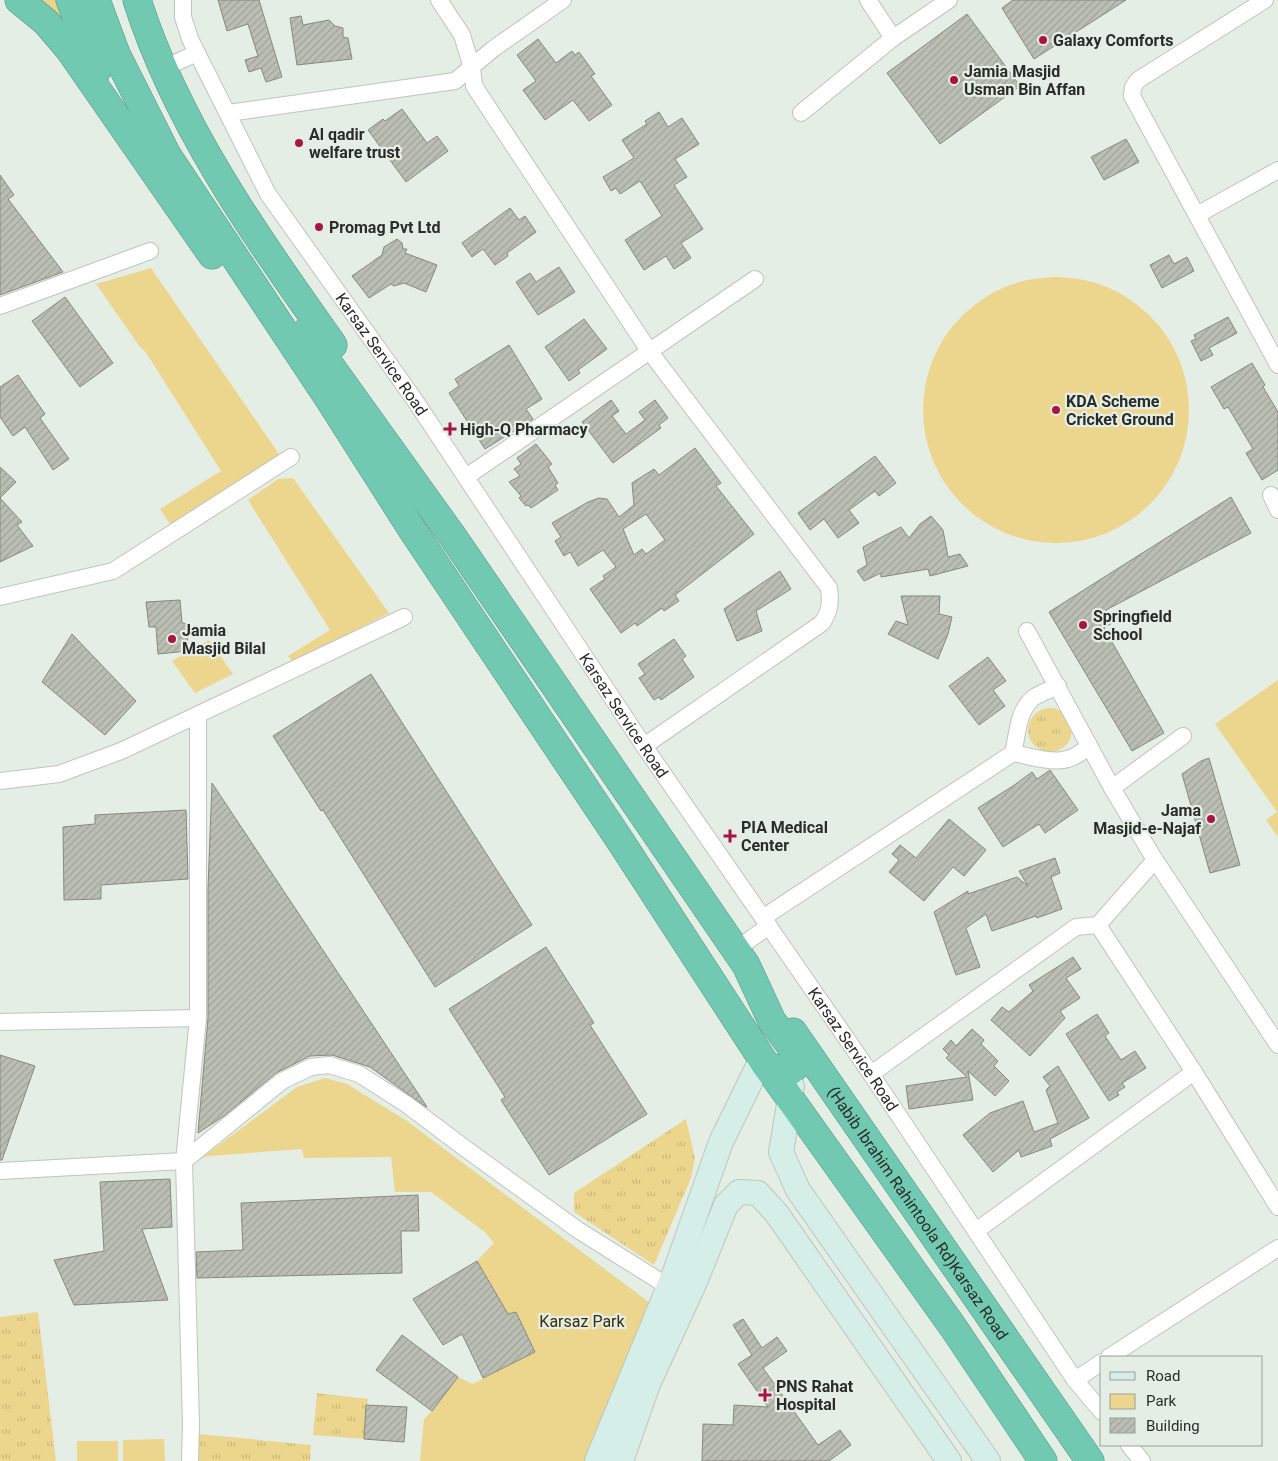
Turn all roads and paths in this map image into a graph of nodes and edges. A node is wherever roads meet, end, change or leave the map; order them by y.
1 (19, 0) edge
2 (70, 0) edge
3 (96, 0) edge
4 (112, 0) edge
5 (137, 0) edge
6 (144, 0) edge
7 (183, 0) edge
8 (439, 0) edge
9 (563, 0) edge
10 (868, 0) edge
11 (949, 0) edge
12 (1265, 0) edge
13 (893, 38) junction
14 (131, 46) junction
15 (197, 52) junction
16 (164, 68) junction
17 (472, 68) junction
18 (228, 113) junction
19 (801, 113) dead end
20 (118, 119) junction
21 (1278, 170) edge
22 (1196, 215) junction
23 (150, 251) dead end
24 (755, 279) dead end
25 (0, 306) edge
26 (650, 352) junction
27 (1278, 364) edge
28 (291, 457) dead end
29 (466, 477) junction
30 (413, 531) junction
31 (453, 537) junction
32 (0, 597) edge
33 (404, 617) dead end
34 (1027, 631) dead end
35 (1058, 686) junction
36 (198, 716) junction
37 (1183, 736) dead end
38 (1089, 745) junction
39 (644, 746) junction
40 (1013, 753) junction
41 (0, 781) edge
42 (1112, 788) junction
43 (1155, 860) junction
44 (767, 922) junction
45 (1098, 924) junction
46 (741, 958) junction
47 (198, 1018) junction
48 (0, 1022) edge
49 (1278, 1045) edge
50 (764, 1062) junction
51 (795, 1067) junction
52 (1194, 1072) junction
53 (871, 1074) junction
54 (790, 1099) junction
55 (184, 1160) junction
56 (0, 1171) edge
57 (1278, 1207) edge
58 (976, 1231) junction
59 (1278, 1248) edge
60 (679, 1291) junction
61 (1111, 1356) edge
62 (1100, 1363) edge
63 (1074, 1380) junction
64 (1100, 1410) edge
65 (1130, 1446) edge
66 (190, 1461) edge
67 (599, 1461) edge
68 (621, 1461) edge
69 (949, 1461) edge
70 (988, 1461) edge
71 (1043, 1461) edge
72 (1090, 1461) edge
73 (1142, 1461) edge

1 - 20 highway
2 - 20 highway
3 - 14 highway
4 - 14 highway
5 - 14 highway
6 - 14 highway
7 - 15 street, Karsaz Service Road
8 - 17 street
9 - 17 street
10 - 13 street
11 - 13 street
12 - 22 street
13 - 19 street
14 - 16 highway
14 - 30 highway
14 - 31 highway
15 - 16 street
15 - 18 street, Karsaz Service Road
16 - 31 highway
17 - 18 street
17 - 26 street
18 - 29 street, Karsaz Service Road
20 - 30 highway
21 - 22 street
22 - 27 street
23 - 25 street
24 - 26 street
26 - 29 street
26 - 39 street
28 - 32 street
29 - 39 street, Karsaz Service Road
30 - 50 highway
31 - 46 highway
33 - 36 street
34 - 35 street
35 - 38 street
35 - 40 street
36 - 41 street
36 - 47 street
37 - 42 street
38 - 40 street
38 - 42 street
39 - 44 street, Karsaz Service Road
40 - 44 street
42 - 43 street
43 - 45 street
43 - 49 street
44 - 46 street
44 - 53 street, Karsaz Service Road
45 - 52 street
45 - 53 street
46 - 51 highway
46 - 72 highway, (Habib Ibrahim Rahintoola Rd)Karsaz Road
47 - 48 street
47 - 55 street
50 - 51 highway
50 - 54 highway
50 - 60 street
51 - 54 street
52 - 57 street
52 - 58 street
53 - 58 street, Karsaz Service Road
54 - 70 street
54 - 71 highway
55 - 56 street
55 - 60 street
55 - 66 street
58 - 63 street, Karsaz Service Road
59 - 61 street
60 - 67 street
60 - 68 street
60 - 69 street
62 - 63 street
63 - 64 street, Karsaz Service Road
65 - 73 street

